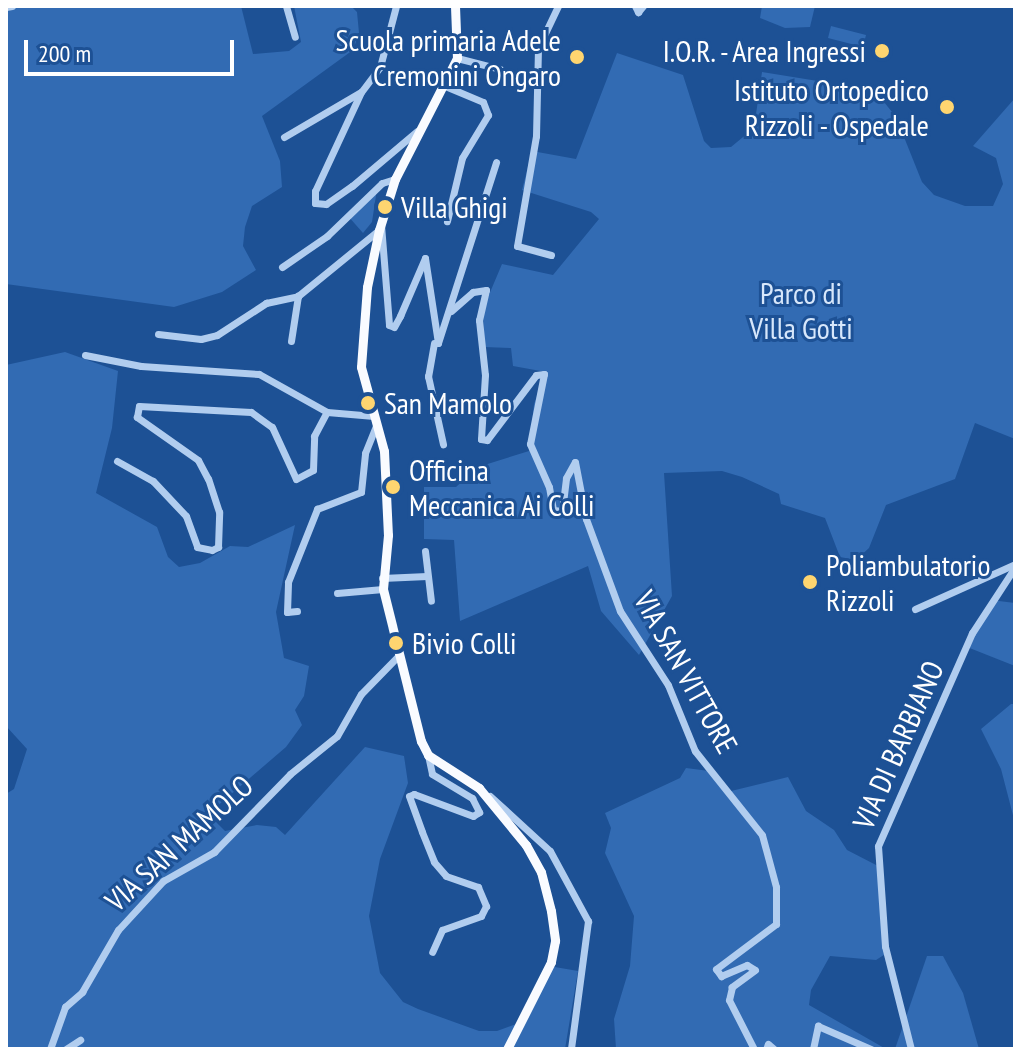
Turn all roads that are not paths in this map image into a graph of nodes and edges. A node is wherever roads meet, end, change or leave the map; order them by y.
1 (286, 6) edge
2 (396, 6) edge
3 (455, 6) edge
4 (558, 6) edge
5 (635, 6) edge
6 (643, 6) edge
7 (295, 37) dead end
8 (457, 58) junction
9 (500, 69) dead end
10 (445, 86) junction
11 (361, 92) junction
12 (421, 128) junction
13 (284, 137) dead end
14 (496, 162) dead end
15 (395, 179) junction
16 (447, 221) dead end
17 (380, 227) junction
18 (551, 255) dead end
19 (282, 267) dead end
20 (298, 296) junction
21 (451, 311) junction
22 (158, 334) dead end
23 (291, 341) dead end
24 (434, 343) junction
25 (85, 355) dead end
26 (327, 412) junction
27 (375, 420) junction
28 (443, 444) dead end
29 (117, 461) dead end
30 (425, 551) dead end
31 (1015, 566) edge
32 (427, 576) junction
33 (382, 578) junction
34 (383, 589) junction
35 (337, 593) dead end
36 (431, 601) dead end
37 (915, 609) dead end
38 (297, 611) dead end
39 (399, 655) junction
40 (428, 755) junction
41 (479, 788) junction
42 (432, 952) dead end
43 (80, 1040) dead end
44 (50, 1049) edge
45 (66, 1049) edge
46 (507, 1049) edge
47 (571, 1049) edge
48 (754, 1049) edge
49 (766, 1049) edge
50 (774, 1049) edge
51 (813, 1049) edge
52 (871, 1049) edge
53 (911, 1049) edge

1 - 7 street
2 - 11 street
3 - 8 main road
4 - 18 street
5 - 6 street
8 - 9 street
8 - 10 main road
10 - 12 main road
10 - 16 street
11 - 12 street
11 - 13 street
12 - 15 main road
14 - 21 street
15 - 17 main road
15 - 19 street
17 - 20 street
17 - 24 street, VIA SAN VITTORE
17 - 27 main road
20 - 22 street
20 - 23 street
21 - 24 street, VIA SAN VITTORE
21 - 48 street, VIA SAN VITTORE
24 - 28 street, VIA SAN VITTORE
25 - 26 street
26 - 27 street
26 - 29 street
27 - 33 main road
27 - 38 street
30 - 32 street
31 - 37 street, VIA DI BARBIANO
31 - 53 street, VIA DI BARBIANO
32 - 33 street
32 - 36 street
33 - 34 main road
34 - 35 street
34 - 39 main road
39 - 40 main road
39 - 44 street, VIA SAN MAMOLO
40 - 41 main road
40 - 42 street
41 - 46 main road
41 - 47 street
43 - 45 street
49 - 50 street
51 - 52 street

